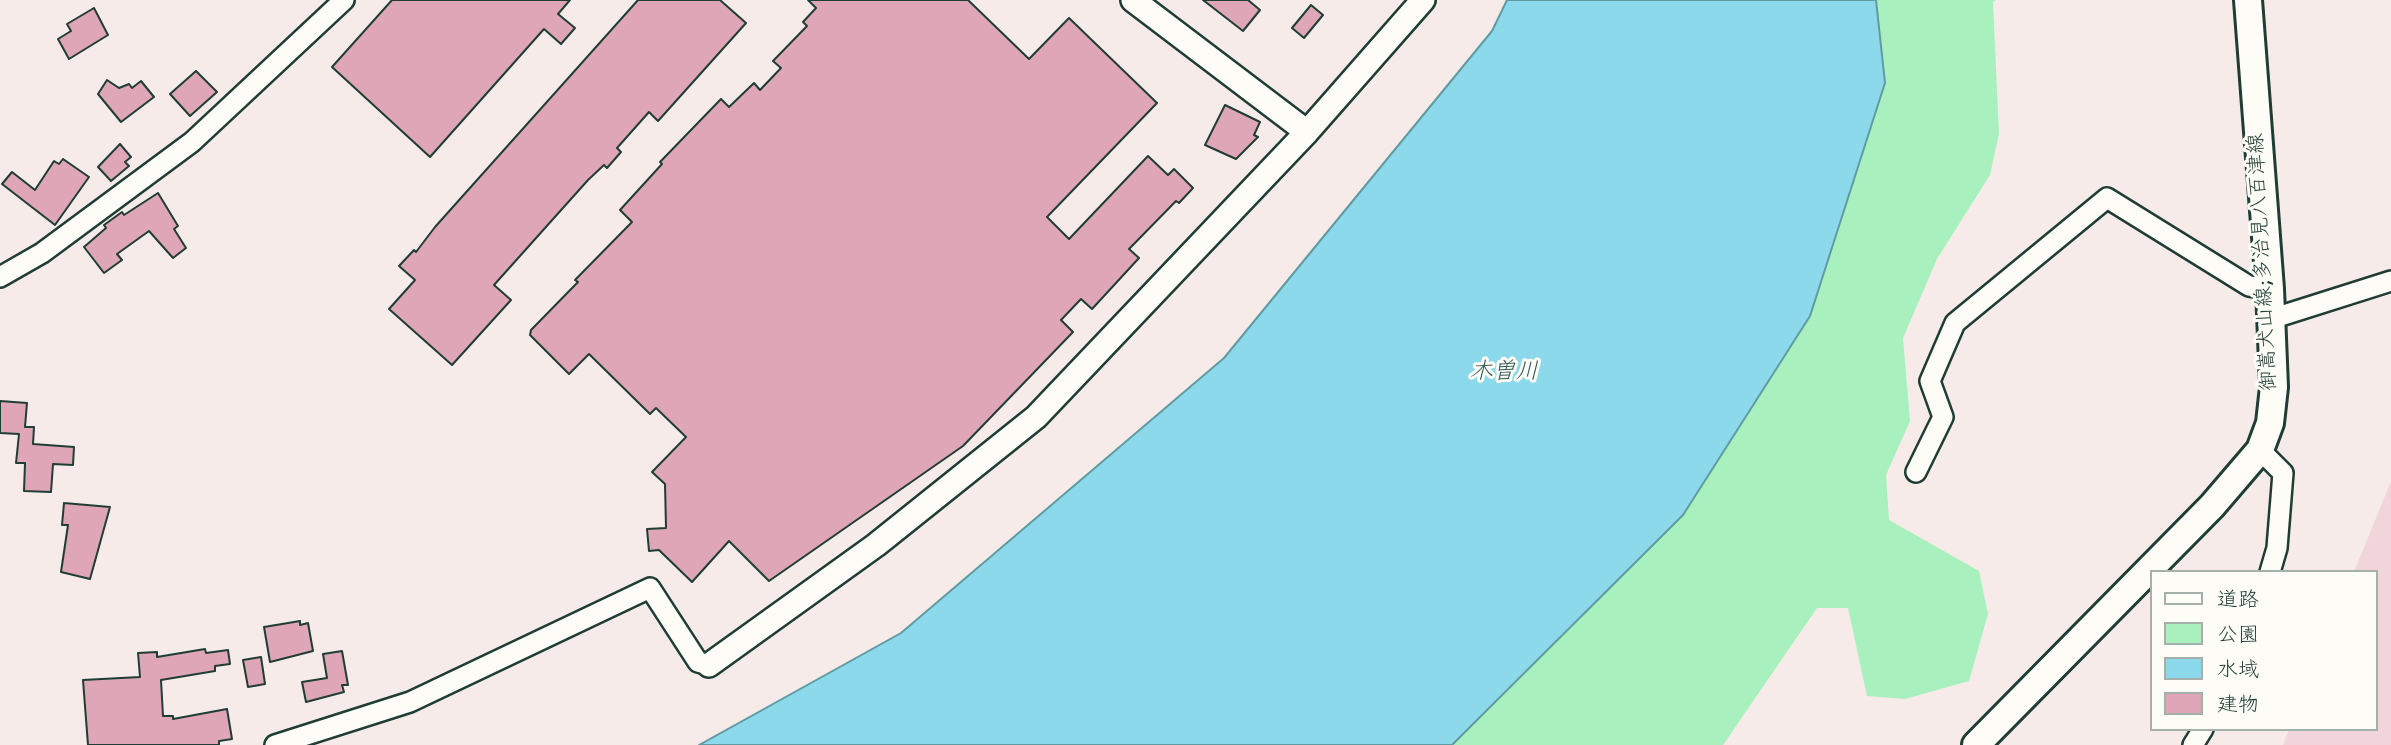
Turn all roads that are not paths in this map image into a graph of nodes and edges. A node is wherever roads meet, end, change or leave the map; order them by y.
1 (344, 0) edge
2 (1133, 0) edge
3 (1423, 0) edge
4 (2248, 0) edge
5 (1307, 132) junction
6 (0, 277) edge
7 (2391, 281) edge
8 (2270, 289) junction
9 (2271, 319) junction
10 (2260, 450) junction
11 (1916, 472) dead end
12 (2271, 570) edge
13 (709, 665) joint
14 (275, 745) edge
15 (1976, 745) edge

1 - 6 street
2 - 5 street
3 - 5 street
4 - 8 main road, 御嵩犬山線;多治見八百津線
5 - 13 street
7 - 9 street
8 - 9 main road, 御嵩犬山線;多治見八百津線
8 - 11 street
9 - 10 main road, 御嵩犬山線;多治見八百津線
10 - 12 street
10 - 15 main road, 御嵩犬山線;多治見八百津線
13 - 14 street

